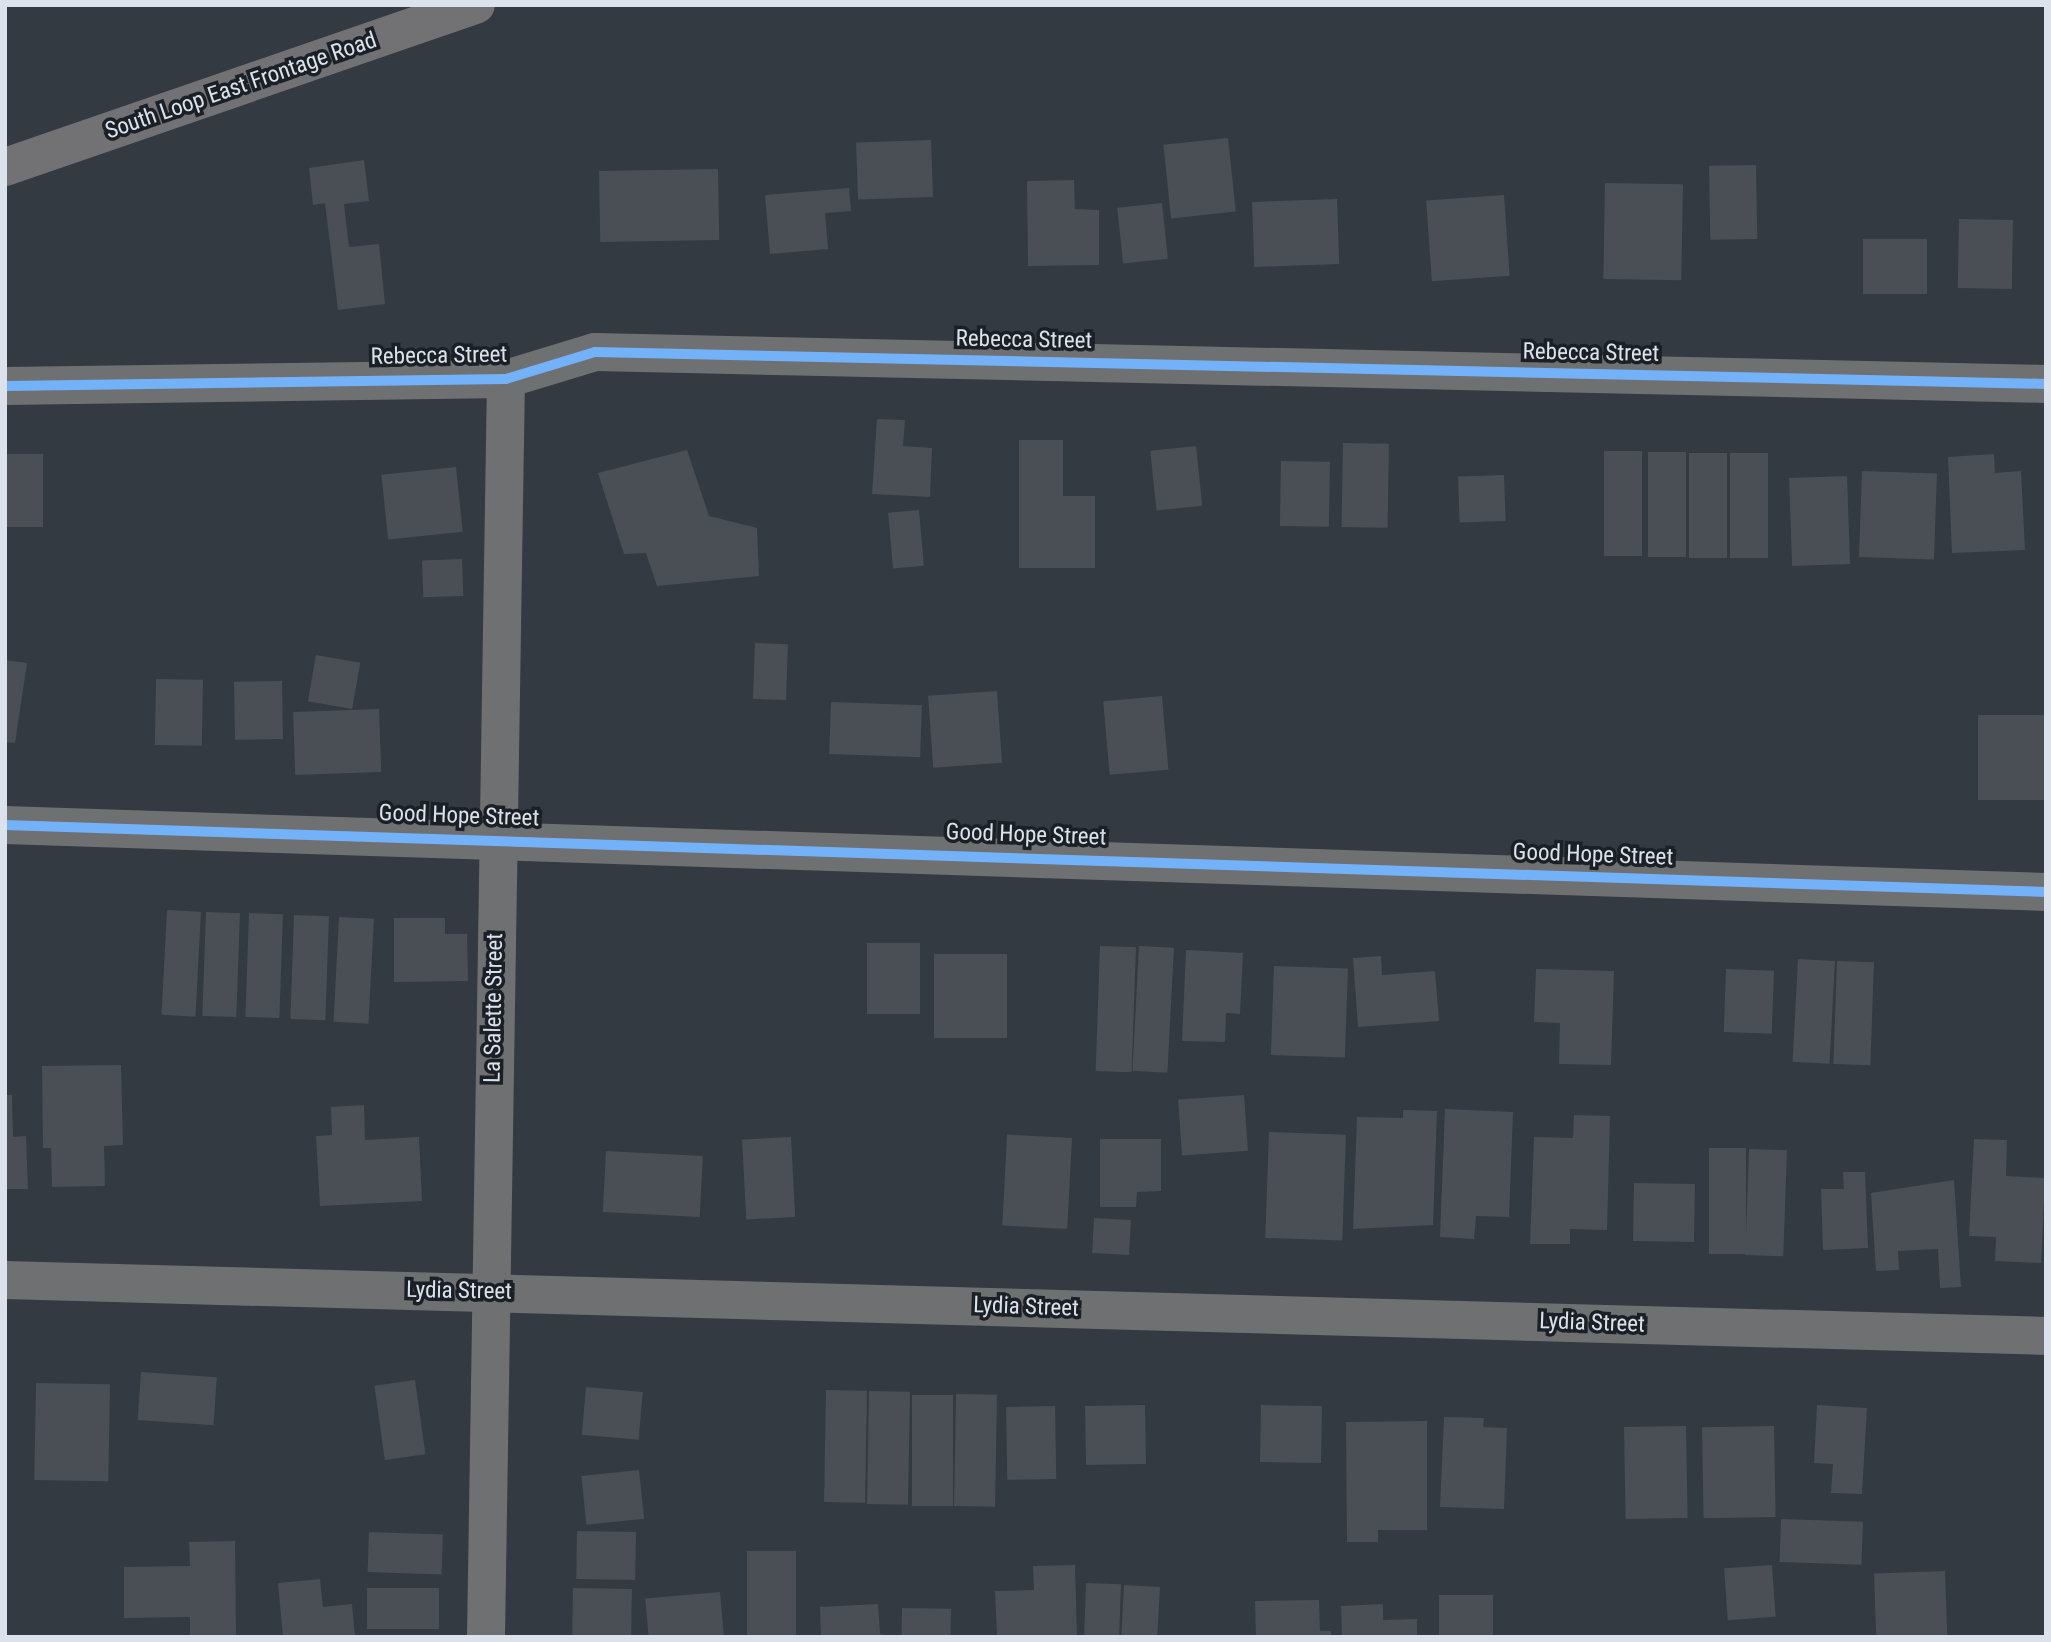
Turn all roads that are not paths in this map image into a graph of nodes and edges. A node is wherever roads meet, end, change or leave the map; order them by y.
1 (476, 5) edge
2 (5, 167) edge
3 (506, 379) junction
4 (2046, 384) edge
5 (5, 386) edge
6 (5, 825) edge
7 (496, 838) junction
8 (2046, 891) edge
9 (5, 1280) edge
10 (492, 1292) junction
11 (2046, 1336) edge
12 (486, 1637) edge

1 - 2 main road, South Loop East Frontage Road
3 - 4 street, Rebecca Street
3 - 5 street, Rebecca Street
3 - 7 street, La Salette Street
6 - 7 street, Good Hope Street
7 - 8 street, Good Hope Street
7 - 10 street, La Salette Street
9 - 10 street, Lydia Street
10 - 11 street, Lydia Street
10 - 12 street, La Salette Street

